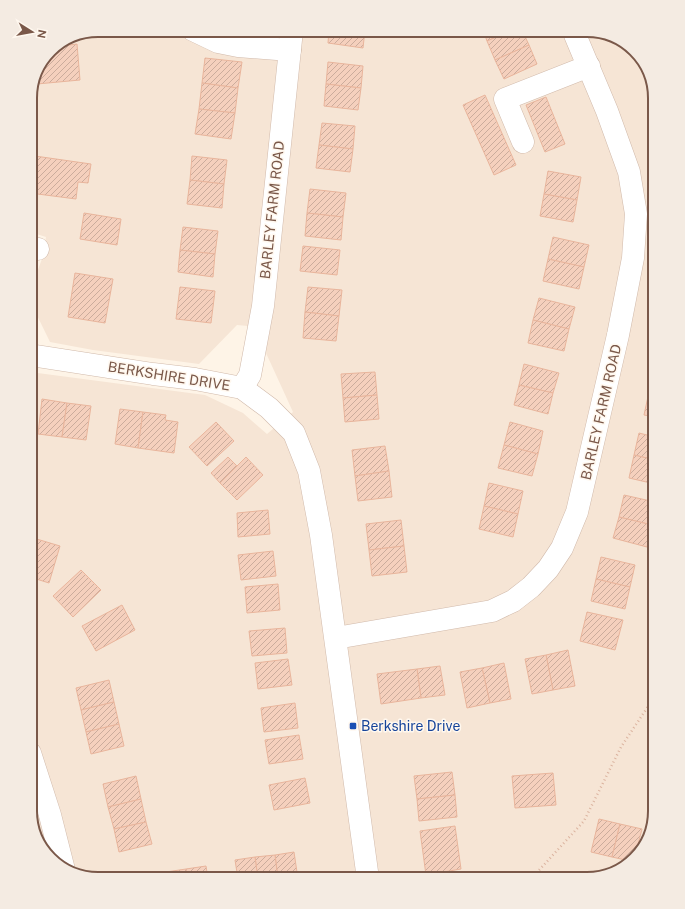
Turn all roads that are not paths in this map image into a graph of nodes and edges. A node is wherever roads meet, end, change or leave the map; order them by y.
1 (208, 37) edge
2 (577, 37) edge
3 (291, 40) edge
4 (589, 66) junction
5 (523, 142) dead end
6 (37, 356) edge
7 (242, 388) junction
8 (336, 638) junction
9 (37, 775) edge
10 (61, 860) edge
11 (367, 872) edge

1 - 3 street
2 - 4 street, BARLEY FARM ROAD
3 - 7 street, BARLEY FARM ROAD
4 - 5 street
4 - 8 street, BARLEY FARM ROAD
6 - 7 street, BERKSHIRE DRIVE
7 - 8 street, BERKSHIRE DRIVE
8 - 11 street, BERKSHIRE DRIVE
9 - 10 street

